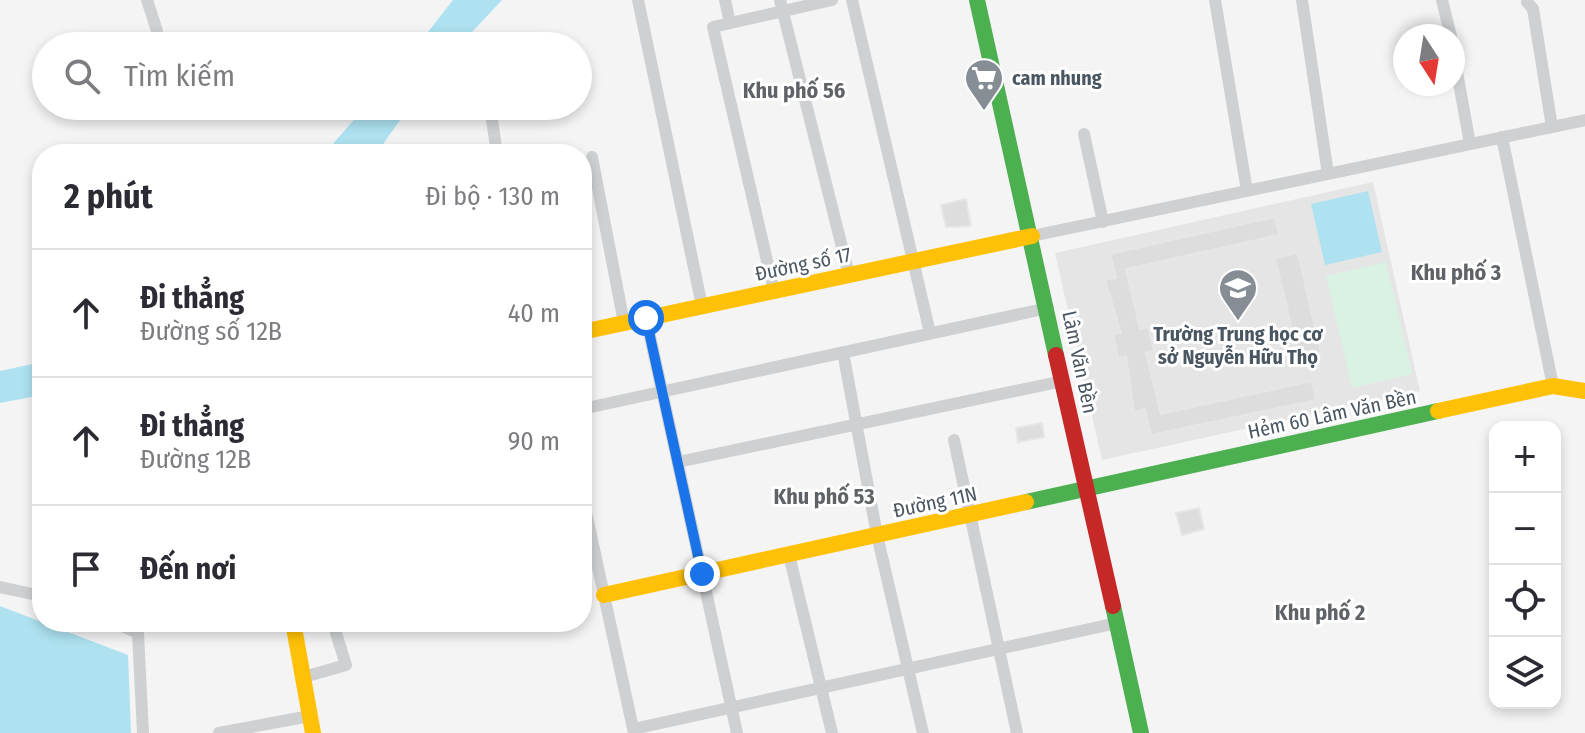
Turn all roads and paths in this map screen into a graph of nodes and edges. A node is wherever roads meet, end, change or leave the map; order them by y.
1 (147, 0) edge
2 (638, 0) edge
3 (725, 0) edge
4 (832, 0) edge
5 (852, 0) edge
6 (977, 0) edge
7 (1215, 0) edge
8 (1302, 0) edge
9 (1442, 0) edge
10 (1527, 2) edge
11 (781, 6) edge
12 (730, 23) junction
13 (1448, 24) edge
14 (157, 31) dead end
15 (1461, 96) edge
16 (492, 120) edge
17 (1585, 120) edge
18 (1552, 127) junction
19 (1084, 134) dead end
20 (1502, 137) junction
21 (496, 144) edge
22 (1470, 144) junction
23 (592, 157) dead end
24 (1328, 174) junction
25 (1247, 191) junction
26 (1103, 222) junction
27 (1032, 236) junction
28 (915, 261) junction
29 (849, 275) junction
30 (774, 291) junction
31 (702, 306) junction
32 (1048, 308) junction
33 (646, 318) junction
34 (624, 323) junction
35 (592, 330) edge
36 (930, 333) junction
37 (843, 352) junction
38 (1063, 381) junction
39 (1553, 386) junction
40 (1585, 391) edge
41 (662, 392) junction
42 (592, 407) edge
43 (856, 424) junction
44 (954, 440) dead end
45 (678, 462) junction
46 (1087, 489) junction
47 (970, 515) junction
48 (877, 535) junction
49 (592, 540) edge
50 (789, 555) junction
51 (702, 574) junction
52 (0, 587) edge
53 (32, 594) edge
54 (604, 595) junction
55 (1117, 623) junction
56 (140, 632) edge
57 (295, 632) edge
58 (336, 633) dead end
59 (999, 649) junction
60 (908, 669) junction
61 (304, 677) junction
62 (821, 688) junction
63 (732, 707) junction
64 (311, 724) edge
65 (634, 731) edge
66 (143, 733) edge
67 (219, 733) edge
68 (737, 733) edge
69 (832, 733) edge
70 (923, 733) edge
71 (1017, 733) edge
72 (1141, 733) edge

1 - 14 street
2 - 31 street
3 - 12 street
4 - 11 street
5 - 28 street
6 - 27 street, Lâm Văn Bền
7 - 25 street
8 - 24 street
9 - 13 street
10 - 18 street
11 - 12 street
11 - 29 street
12 - 30 street
15 - 22 street
16 - 21 street
17 - 18 street
18 - 20 street
19 - 26 street
20 - 22 street
20 - 39 street
22 - 24 street
23 - 34 street
24 - 25 street
25 - 26 street
26 - 27 street
27 - 28 street, Đường số 17
27 - 32 street, Lâm Văn Bền
28 - 29 street, Đường số 17
28 - 36 street
29 - 30 street, Đường số 17
30 - 31 street, Đường số 17
31 - 33 street, Đường số 17
32 - 36 street
32 - 38 street, Lâm Văn Bền
33 - 34 street, Đường số 17
33 - 41 street
34 - 35 street, Đường số 17
36 - 37 street
37 - 41 street
37 - 43 street
38 - 43 street
38 - 46 street, Lâm Văn Bền
39 - 40 street, Hẻm 60 Lâm Văn Bền
39 - 46 street, Hẻm 60 Lâm Văn Bền
41 - 42 street
41 - 45 street
43 - 45 street
43 - 48 street
44 - 47 street
45 - 51 street
46 - 47 street, Đường 11N
46 - 55 street, Lâm Văn Bền
47 - 48 street, Đường 11N
47 - 59 street
48 - 50 street, Đường 11N
48 - 60 street
49 - 54 street
50 - 51 street, Đường 11N
50 - 62 street
51 - 54 street, Đường 11N
51 - 63 street
52 - 53 street
54 - 65 street
55 - 59 street
55 - 72 street, Lâm Văn Bền
56 - 66 street
57 - 61 street
58 - 61 street
59 - 60 street
59 - 71 street
60 - 62 street
60 - 70 street
61 - 64 street
62 - 63 street
62 - 69 street
63 - 65 street
63 - 68 street
64 - 67 street

